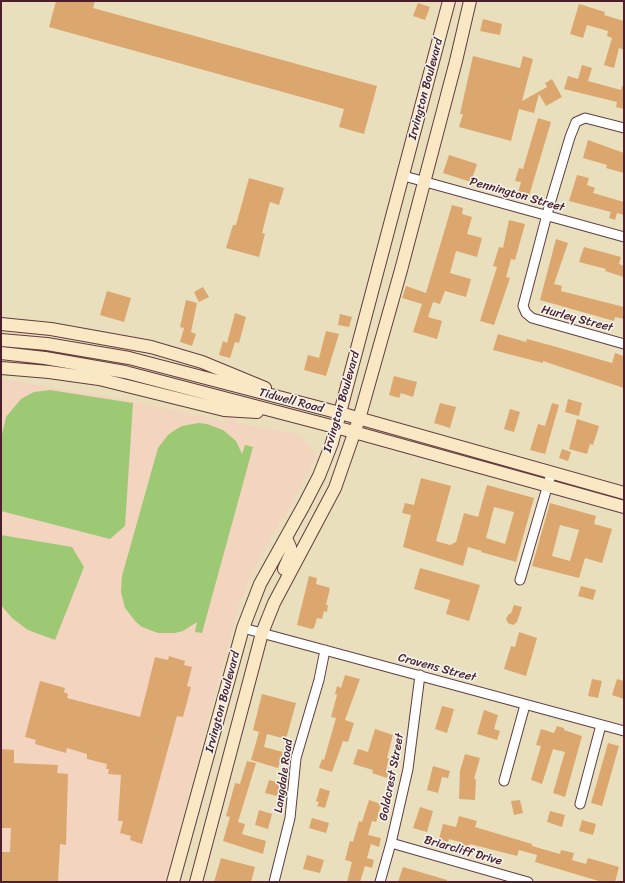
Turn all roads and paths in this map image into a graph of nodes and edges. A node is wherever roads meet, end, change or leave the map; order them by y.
1 (449, 1) edge
2 (470, 1) edge
3 (624, 128) edge
4 (404, 176) junction
5 (424, 181) junction
6 (547, 216) junction
7 (624, 237) edge
8 (371, 296) junction
9 (392, 300) junction
10 (2, 325) edge
11 (4, 340) edge
12 (624, 344) edge
13 (3, 354) edge
14 (1, 368) edge
15 (297, 402) junction
16 (340, 413) junction
17 (286, 414) junction
18 (359, 419) junction
19 (336, 427) junction
20 (354, 432) junction
21 (463, 448) junction
22 (459, 461) junction
23 (551, 474) junction
24 (548, 486) junction
25 (624, 493) edge
26 (624, 507) edge
27 (286, 538) junction
28 (520, 580) dead end
29 (274, 602) junction
30 (243, 628) junction
31 (262, 633) junction
32 (325, 650) junction
33 (420, 675) junction
34 (525, 705) junction
35 (601, 725) junction
36 (624, 732) edge
37 (210, 746) junction
38 (230, 751) junction
39 (504, 781) dead end
40 (580, 804) dead end
41 (391, 842) junction
42 (178, 865) junction
43 (199, 870) junction
44 (173, 882) edge
45 (196, 882) edge
46 (274, 882) edge
47 (380, 882) edge
48 (528, 882) edge

1 - 4 main road, Irvington Boulevard
2 - 5 main road, Irvington Boulevard
3 - 6 street
4 - 5 street, Pennington Street
4 - 8 main road, Irvington Boulevard
5 - 6 street, Pennington Street
5 - 9 main road, Irvington Boulevard
6 - 7 street, Pennington Street
6 - 12 street, Hurley Street
8 - 9 main road
8 - 16 main road, Irvington Boulevard
9 - 18 main road, Irvington Boulevard
10 - 15 main road
11 - 15 main road, Tidwell Road
13 - 17 main road, Tidwell Road
14 - 17 main road
15 - 16 main road, Tidwell Road
16 - 18 main road, Tidwell Road
16 - 19 main road, Irvington Boulevard
17 - 19 main road, Tidwell Road
18 - 20 main road, Irvington Boulevard
18 - 21 main road, Tidwell Road
19 - 20 main road, Tidwell Road
19 - 27 main road, Irvington Boulevard
20 - 22 main road, Tidwell Road
20 - 29 main road, Irvington Boulevard
21 - 22 main road
21 - 23 main road, Tidwell Road
22 - 24 main road, Tidwell Road
23 - 24 street
23 - 25 main road, Tidwell Road
24 - 26 main road, Tidwell Road
24 - 28 street
27 - 29 main road
27 - 30 main road, Irvington Boulevard
29 - 31 main road, Irvington Boulevard
30 - 31 street, Cravens Street
30 - 37 main road, Irvington Boulevard
31 - 32 street, Cravens Street
31 - 38 main road, Irvington Boulevard
32 - 33 street, Cravens Street
32 - 46 street, Langdale Road
33 - 34 street, Cravens Street
33 - 41 street, Goldcrest Street
34 - 35 street, Cravens Street
34 - 39 street
35 - 36 street, Cravens Street
35 - 40 street
37 - 38 main road
37 - 42 main road, Irvington Boulevard
38 - 43 main road, Irvington Boulevard
41 - 47 street, Goldcrest Street
41 - 48 street, Briarcliff Drive
42 - 43 main road
42 - 44 main road, Irvington Boulevard
43 - 45 main road, Irvington Boulevard

